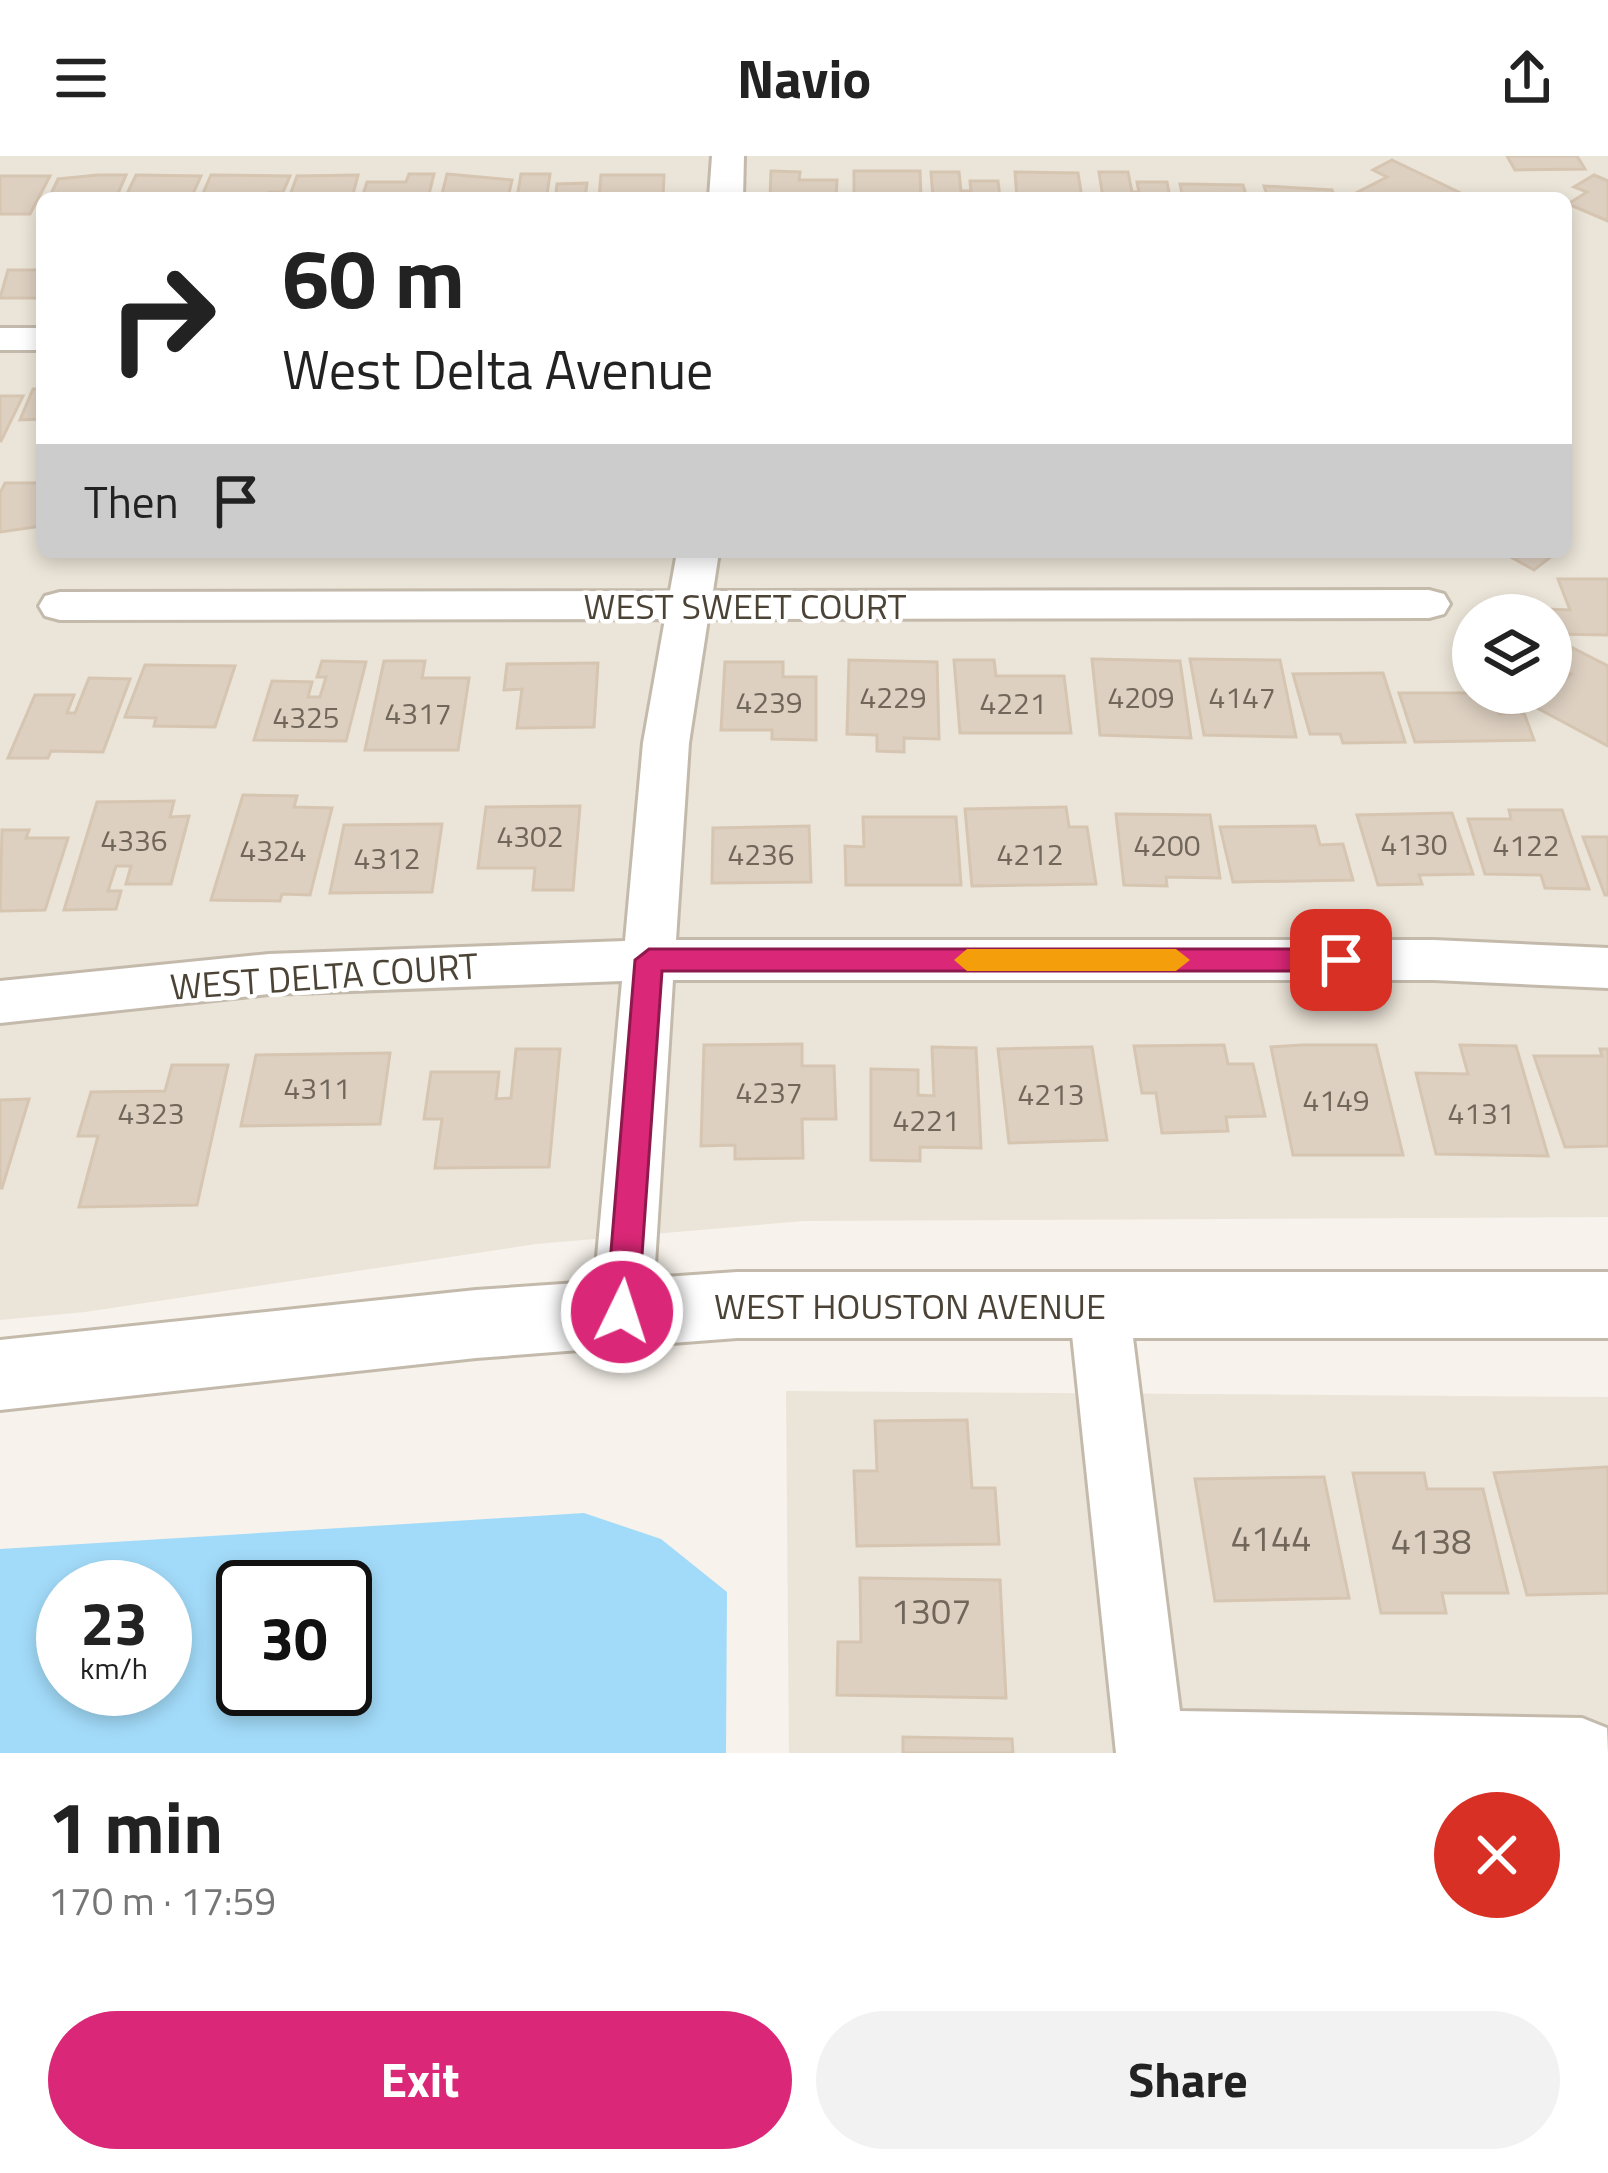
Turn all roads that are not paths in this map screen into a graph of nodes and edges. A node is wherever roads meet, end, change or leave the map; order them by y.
1 (728, 156) edge
2 (726, 192) edge
3 (0, 339) edge
4 (36, 339) edge
5 (697, 558) edge
6 (1429, 604) dead end
7 (60, 606) dead end
8 (686, 607) junction
9 (649, 960) junction
10 (1608, 968) edge
11 (0, 1002) edge
12 (1608, 1305) edge
13 (1099, 1306) junction
14 (622, 1312) junction
15 (0, 1375) edge
16 (1151, 1749) edge
17 (1582, 1753) edge

1 - 2 street
3 - 4 street
5 - 8 street
6 - 8 street, WEST SWEET COURT
7 - 8 street, WEST SWEET COURT
8 - 9 street
9 - 10 street, WEST DELTA COURT
9 - 11 street, WEST DELTA COURT
9 - 14 street
12 - 13 street, WEST HOUSTON AVENUE
13 - 14 street, WEST HOUSTON AVENUE
13 - 16 street
14 - 15 street, WEST HOUSTON AVENUE
16 - 17 street

